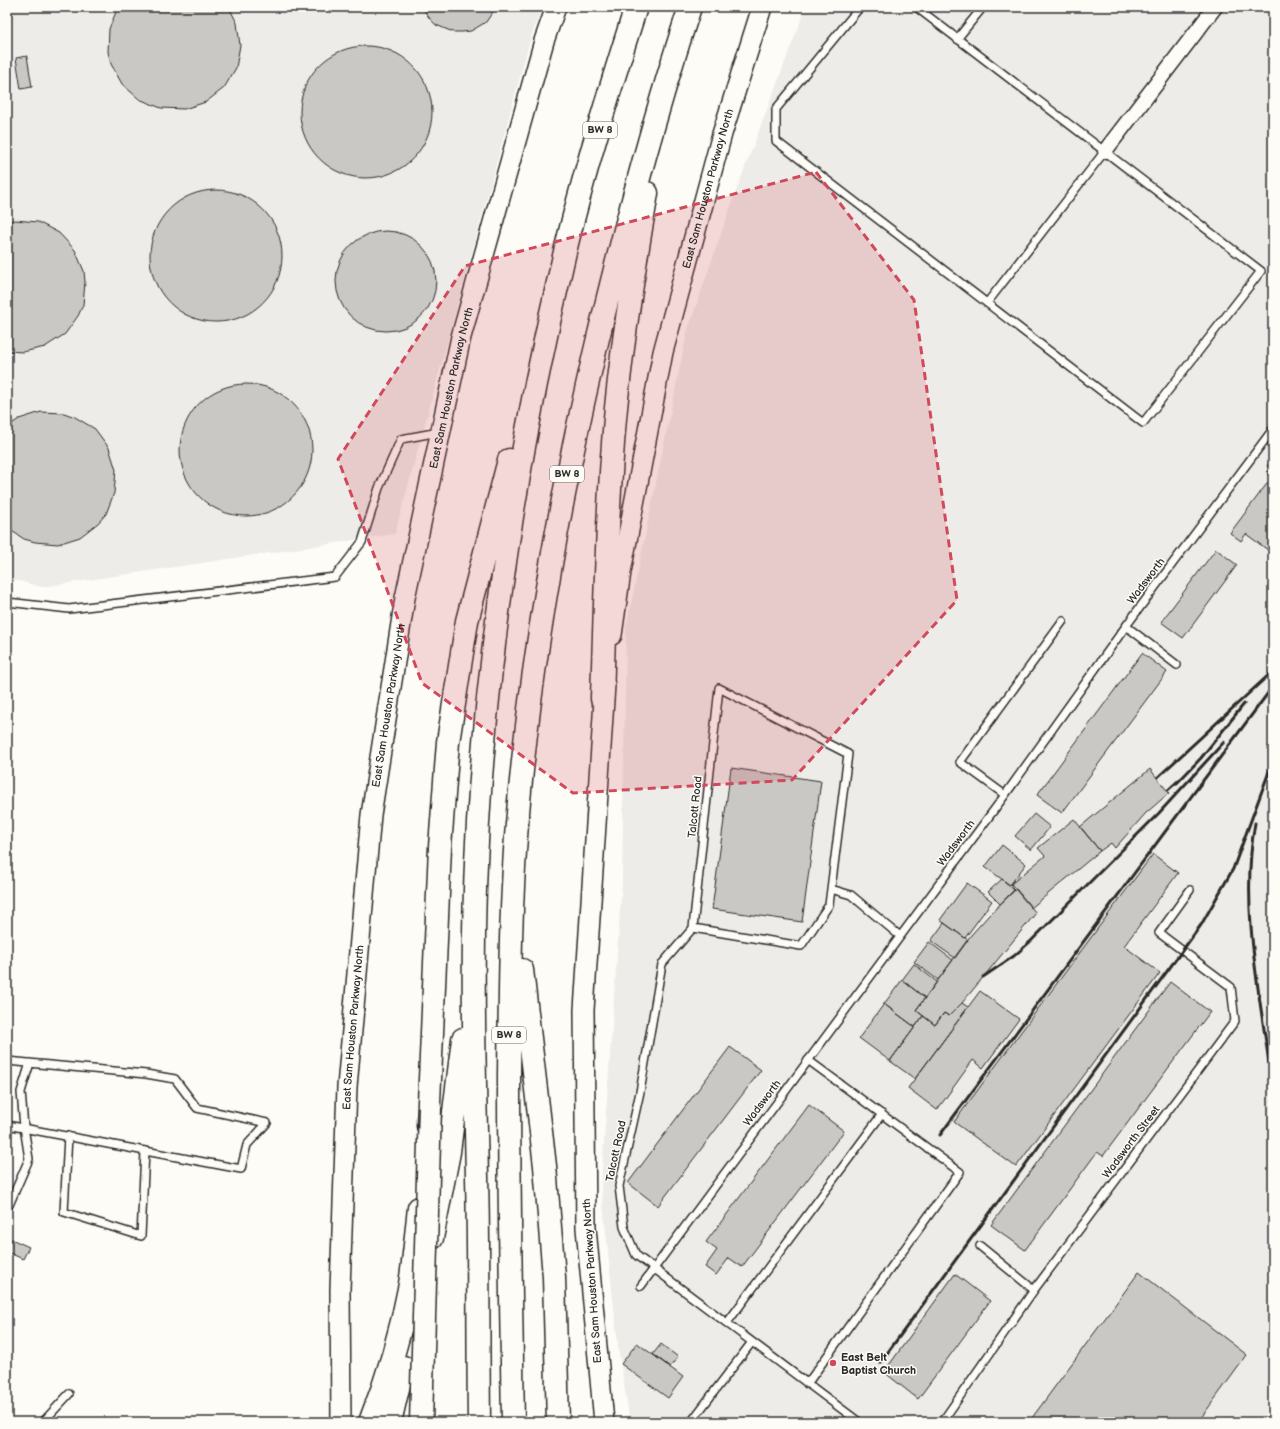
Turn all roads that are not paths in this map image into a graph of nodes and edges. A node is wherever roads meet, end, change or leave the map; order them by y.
1 (556, 7) edge
2 (636, 7) edge
3 (690, 7) edge
4 (762, 7) edge
5 (860, 7) edge
6 (916, 7) edge
7 (983, 7) edge
8 (1216, 7) edge
9 (957, 39) junction
10 (667, 75) junction
11 (1105, 151) junction
12 (565, 253) junction
13 (987, 303) junction
14 (1273, 429) edge
15 (441, 432) junction
16 (7, 602) edge
17 (1063, 621) dead end
18 (1126, 626) junction
19 (1177, 665) dead end
20 (602, 699) junction
21 (1005, 795) junction
22 (513, 882) junction
23 (831, 889) junction
24 (475, 890) junction
25 (1190, 890) dead end
26 (693, 928) junction
27 (900, 936) junction
28 (808, 1060) junction
29 (7, 1061) edge
30 (30, 1063) junction
31 (430, 1108) junction
32 (882, 1114) junction
33 (7, 1125) edge
34 (24, 1127) junction
35 (68, 1136) junction
36 (145, 1151) junction
37 (9, 1205) dead end
38 (980, 1246) dead end
39 (653, 1268) junction
40 (641, 1286) dead end
41 (1034, 1290) junction
42 (727, 1324) junction
43 (752, 1342) junction
44 (807, 1384) junction
45 (68, 1394) dead end
46 (558, 1421) edge
47 (43, 1422) edge
48 (341, 1422) edge
49 (370, 1422) edge
50 (390, 1422) edge
51 (421, 1422) edge
52 (479, 1422) edge
53 (514, 1422) edge
54 (604, 1422) edge
55 (691, 1422) edge
56 (859, 1422) edge
57 (942, 1422) edge

1 - 15 main road, East Sam Houston Parkway North
2 - 12 highway, BW 8
3 - 10 highway, BW 8
4 - 20 main road, East Sam Houston Parkway North
5 - 13 lane
6 - 9 lane
7 - 9 lane
8 - 11 street
9 - 11 lane
10 - 20 highway
10 - 22 highway, BW 8
11 - 13 lane
11 - 13 lane
12 - 24 highway, BW 8
12 - 31 highway
14 - 18 lane, Wadsworth
15 - 16 lane
15 - 48 main road, East Sam Houston Parkway North
17 - 21 lane
18 - 19 lane
18 - 21 lane, Wadsworth
20 - 54 main road, East Sam Houston Parkway North
21 - 27 lane, Wadsworth
22 - 46 highway
22 - 53 highway, BW 8
23 - 26 lane
23 - 26 lane, Talcott Road
23 - 27 lane
24 - 50 highway
24 - 52 highway, BW 8
25 - 41 lane, Wadsworth Street
26 - 39 lane, Talcott Road
27 - 28 lane, Wadsworth
28 - 32 lane
28 - 39 lane, Wadsworth
29 - 30 lane
30 - 34 lane
30 - 36 lane
31 - 49 highway, bridge
31 - 51 highway, bridge
32 - 42 lane
32 - 44 lane
33 - 34 lane
34 - 35 lane
34 - 37 lane
35 - 36 lane
35 - 36 lane
38 - 41 lane
39 - 40 lane, Wadsworth
39 - 42 lane, Talcott Road
41 - 57 lane, Wadsworth Street
42 - 43 lane, Talcott Road
43 - 44 lane, Talcott Road
43 - 55 lane
44 - 56 lane, Talcott Road
45 - 47 lane

